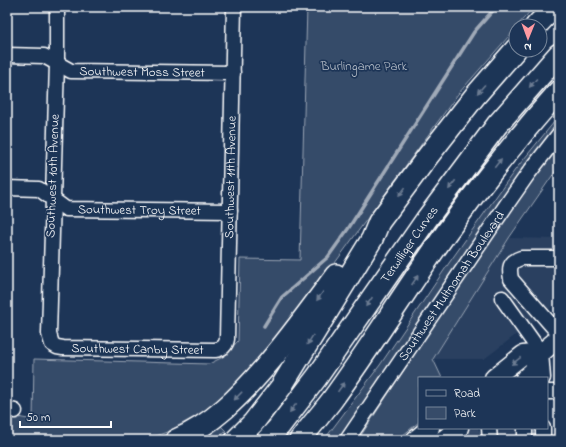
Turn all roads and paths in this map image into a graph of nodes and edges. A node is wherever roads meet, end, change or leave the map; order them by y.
1 (57, 7) edge
2 (234, 7) edge
3 (554, 7) edge
4 (544, 18) edge
5 (559, 54) edge
6 (7, 55) edge
7 (508, 58) edge
8 (57, 64) junction
9 (233, 73) junction
10 (559, 91) edge
11 (559, 134) edge
12 (7, 188) edge
13 (52, 199) junction
14 (230, 211) junction
15 (380, 222) junction
16 (559, 258) edge
17 (502, 298) dead end
18 (559, 334) edge
19 (559, 338) edge
20 (52, 344) joint
21 (223, 348) joint
22 (541, 353) junction
23 (495, 377) edge
24 (525, 377) edge
25 (543, 377) edge
26 (548, 392) edge
27 (559, 392) edge
28 (429, 429) edge
29 (458, 429) edge
30 (525, 429) edge
31 (543, 429) edge
32 (176, 440) edge
33 (236, 440) edge
34 (267, 440) edge
35 (300, 440) edge
36 (347, 440) edge
37 (415, 440) edge
38 (443, 440) edge
39 (525, 440) edge
40 (543, 440) edge

1 - 8 street, Southwest 10th Avenue
2 - 9 street, Southwest 11th Avenue
3 - 4 highway
5 -> 34 highway, Terwilliger Curves
6 - 8 street, Southwest Moss Street
7 -> 15 highway
8 - 9 street, Southwest Moss Street
8 - 13 street, Southwest 10th Avenue
9 - 14 street, Southwest 11th Avenue
35 -> 10 highway, Terwilliger Curves
11 - 36 street, Southwest Multnomah Boulevard
12 - 13 street, Southwest Troy Street
13 - 14 street, Southwest Troy Street
13 - 20 street, Southwest 10th Avenue
14 - 21 street, Southwest 11th Avenue
15 -> 32 highway
15 -> 33 highway
16 - 18 street
17 - 22 street
19 - 22 main road
20 - 21 street, Southwest Canby Street
22 -> 23 main road
22 - 24 main road
22 - 25 street
26 - 27 street
28 - 37 main road
29 - 38 main road
30 - 39 street
31 - 40 street

